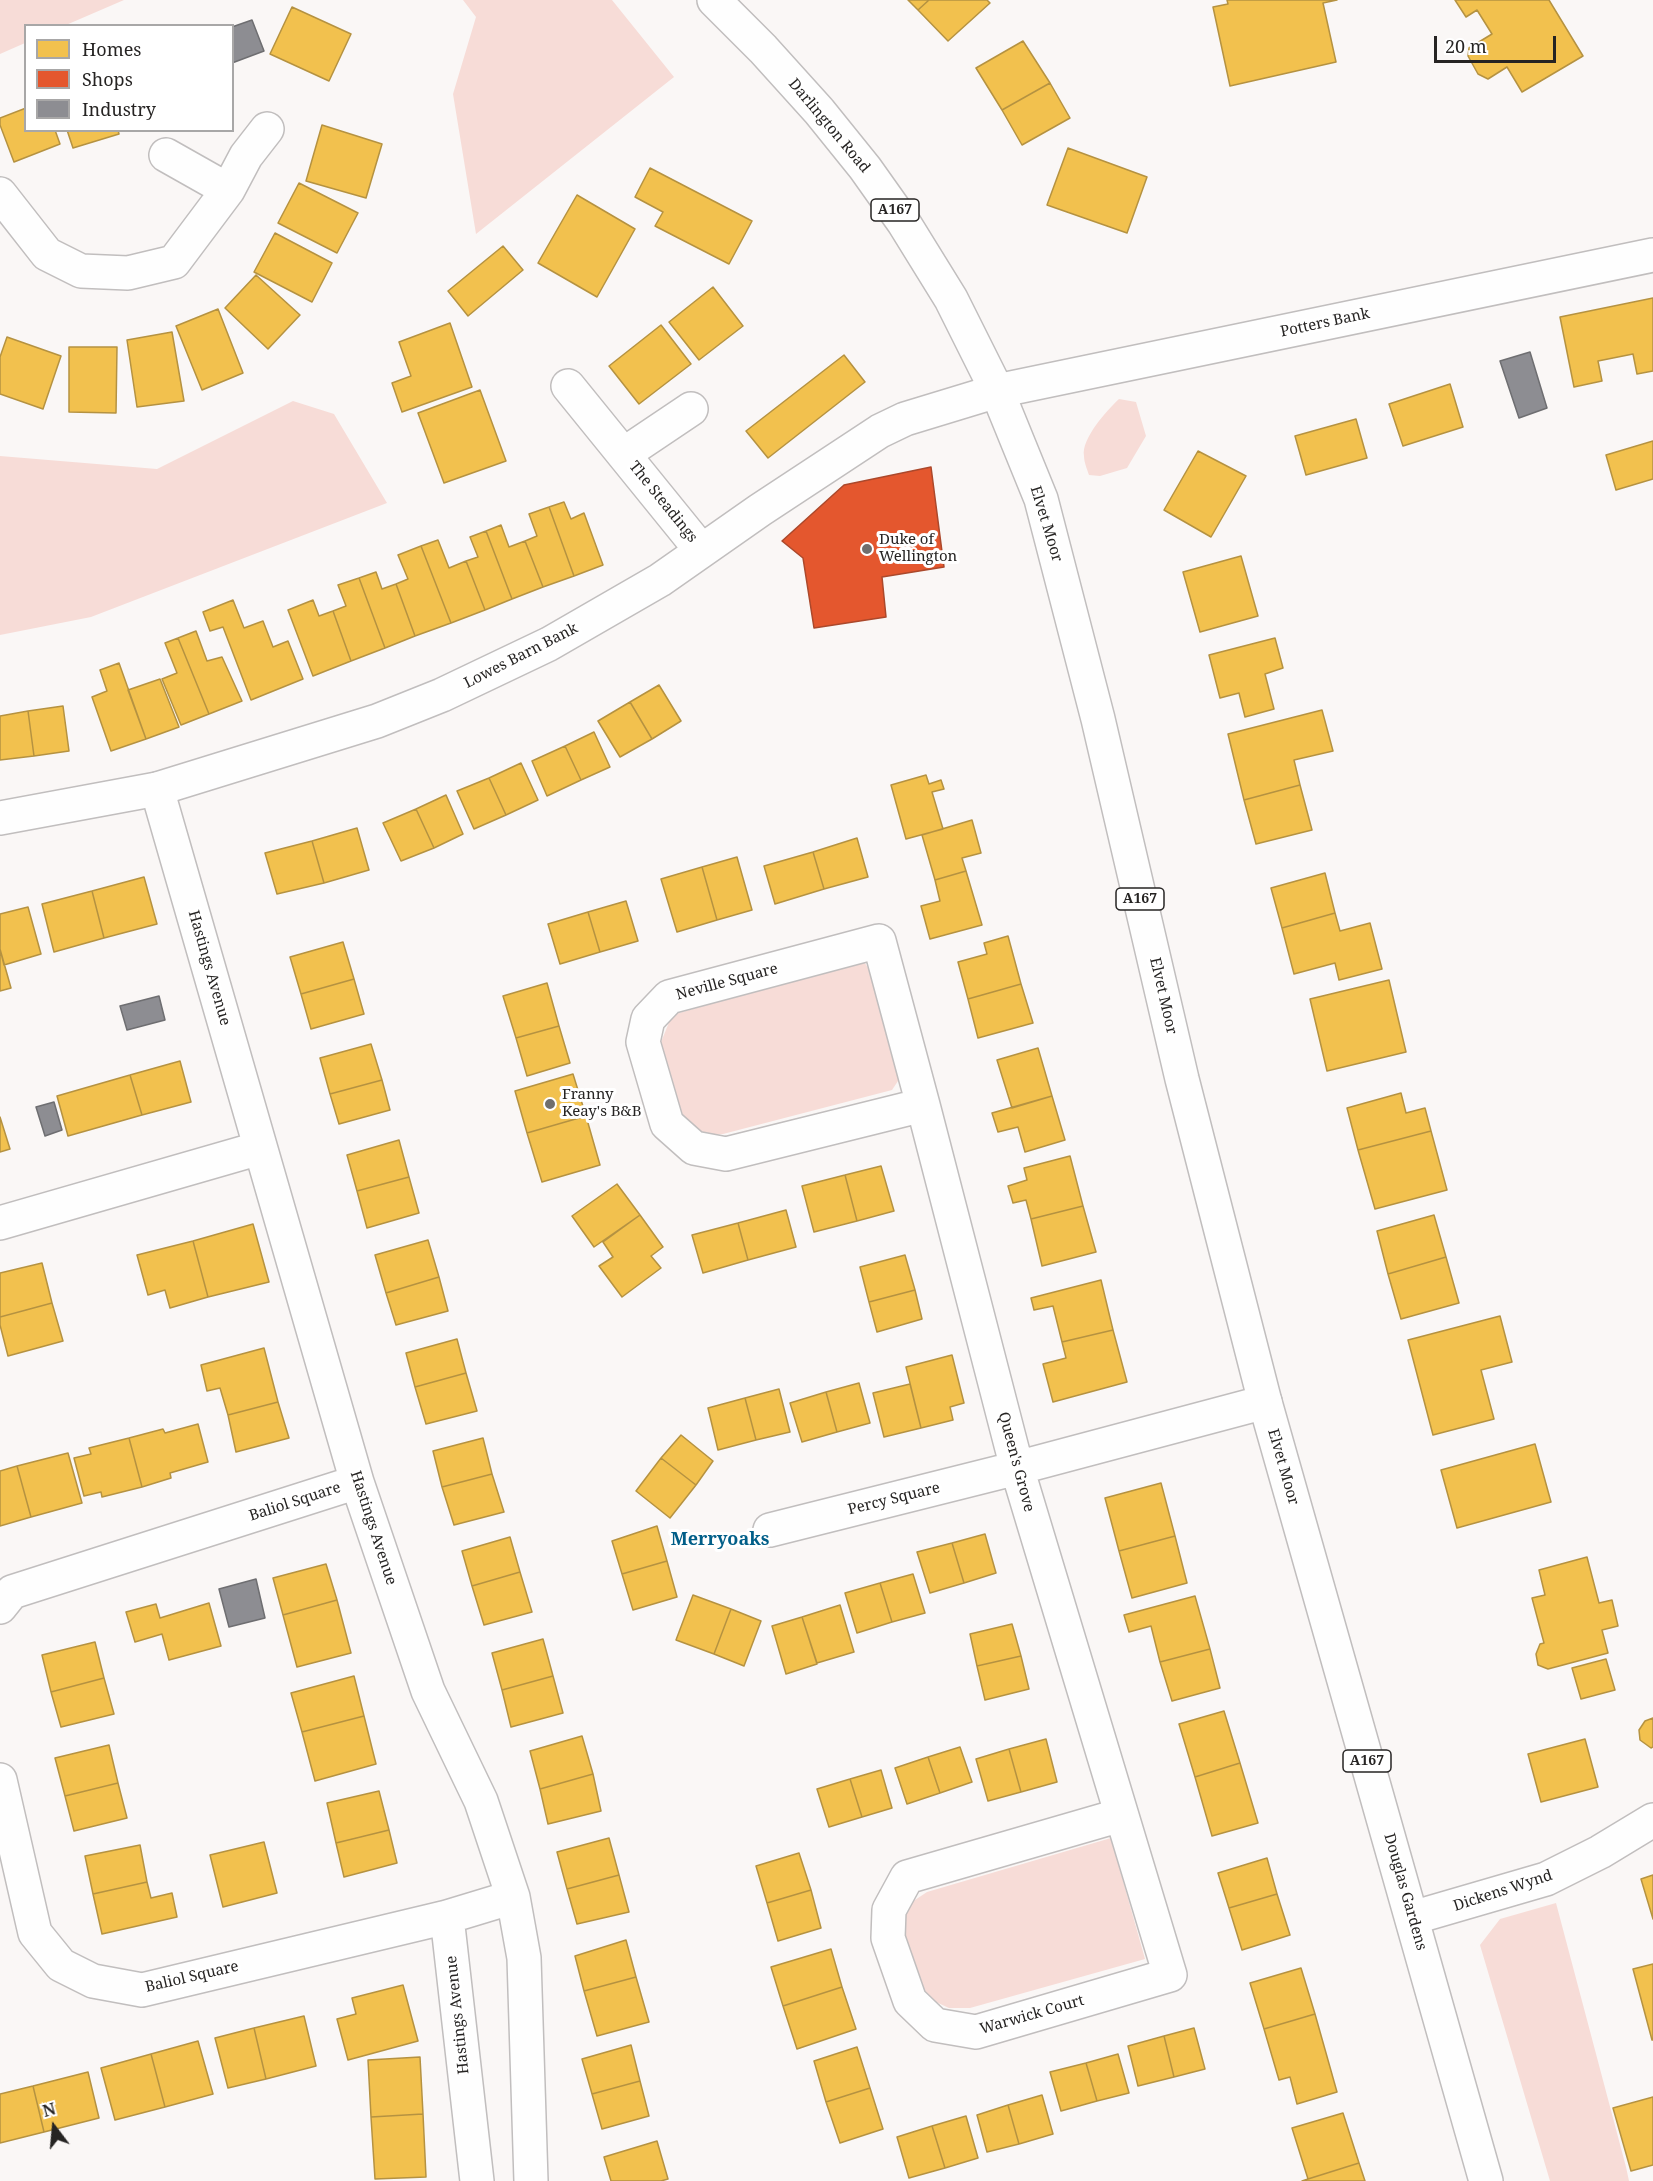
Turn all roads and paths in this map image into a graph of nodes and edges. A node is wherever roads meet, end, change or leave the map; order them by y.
1 (714, 0) edge
2 (267, 129) dead end
3 (166, 155) dead end
4 (228, 190) junction
5 (0, 194) edge
6 (1653, 255) edge
7 (568, 386) dead end
8 (997, 391) junction
9 (692, 410) dead end
10 (624, 454) junction
11 (701, 550) junction
12 (157, 789) junction
13 (0, 818) edge
14 (924, 1105) junction
15 (260, 1148) junction
16 (0, 1223) edge
17 (1265, 1402) junction
18 (1017, 1468) junction
19 (357, 1482) junction
20 (770, 1530) dead end
21 (1322, 1604) joint
22 (0, 1607) edge
23 (0, 1780) edge
24 (1121, 1815) junction
25 (1653, 1821) edge
26 (513, 1897) junction
27 (447, 1917) junction
28 (1412, 1918) junction
29 (477, 2181) edge
30 (531, 2181) edge
31 (1486, 2181) edge

1 - 8 main road, Darlington Road / A167
2 - 4 main road
3 - 4 main road
4 - 5 main road
6 - 8 main road, Potters Bank
7 - 10 main road, The Steadings
8 - 11 main road, Lowes Barn Bank
8 - 17 main road, Elvet Moor / A167
9 - 10 main road, The Steadings
10 - 11 main road, The Steadings
11 - 12 main road, Lowes Barn Bank
12 - 13 main road, Lowes Barn Bank
12 - 15 main road, Hastings Avenue
14 - 14 main road, Neville Square
14 - 18 main road, Queen's Grove
15 - 16 main road
15 - 19 main road, Hastings Avenue
17 - 18 main road, Percy Square
17 - 21 main road, Elvet Moor / A167
18 - 20 main road, Percy Square
18 - 24 main road, Queen's Grove
19 - 22 main road, Baliol Square
19 - 26 main road, Hastings Avenue
21 - 28 main road, Douglas Gardens / A167
23 - 27 main road, Baliol Square
24 - 24 main road, Warwick Court
25 - 28 main road, Dickens Wynd
26 - 27 main road
26 - 30 main road, Hastings Avenue
27 - 29 main road, Hastings Avenue
28 - 31 main road, Douglas Gardens / A167

